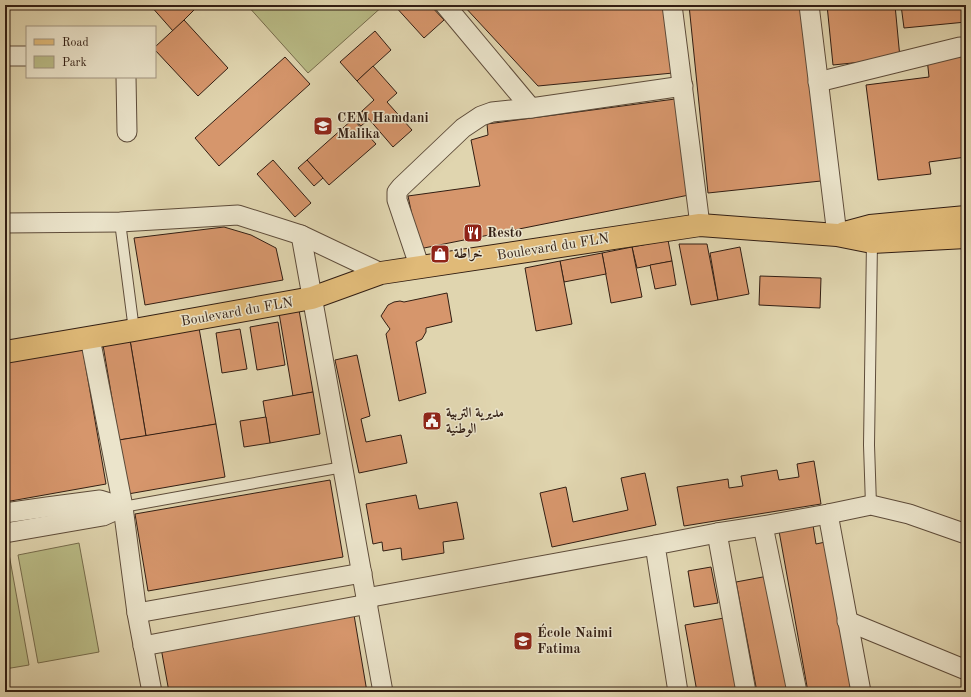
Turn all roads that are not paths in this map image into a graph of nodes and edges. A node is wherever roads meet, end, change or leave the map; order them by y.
1 (445, 5) edge
2 (672, 5) edge
3 (809, 5) edge
4 (960, 47) dead end
5 (5, 56) edge
6 (26, 56) edge
7 (126, 78) edge
8 (818, 82) junction
9 (683, 86) junction
10 (531, 108) junction
11 (127, 132) dead end
12 (966, 217) edge
13 (120, 222) junction
14 (5, 223) edge
15 (700, 225) junction
16 (301, 235) junction
17 (837, 235) junction
18 (966, 236) edge
19 (872, 242) junction
20 (420, 268) junction
21 (381, 273) junction
22 (312, 298) junction
23 (134, 330) junction
24 (90, 338) junction
25 (5, 352) edge
26 (343, 467) junction
27 (871, 505) junction
28 (123, 506) junction
29 (5, 513) edge
30 (828, 514) junction
31 (763, 526) junction
32 (5, 533) edge
33 (717, 533) junction
34 (966, 534) edge
35 (655, 545) junction
36 (362, 573) junction
37 (367, 601) junction
38 (137, 613) junction
39 (847, 621) junction
40 (143, 646) junction
41 (966, 670) edge
42 (152, 692) edge
43 (383, 692) edge
44 (676, 692) edge
45 (746, 692) edge
46 (797, 692) edge
47 (861, 692) edge

1 - 10 street
2 - 9 street
3 - 8 street
4 - 8 street
5 - 6 street
7 - 11 street
8 - 17 street
9 - 10 street
9 - 15 street
10 - 20 street
12 - 17 main road
13 - 14 street
13 - 16 street
13 - 23 lane
15 - 17 main road, Boulevard du FLN
15 - 20 main road, Boulevard du FLN
16 - 21 street
16 - 22 street
17 - 19 main road, Boulevard du FLN
18 - 19 main road, Boulevard du FLN
19 - 27 lane
20 - 21 main road, Boulevard du FLN
21 - 22 main road, Boulevard du FLN
22 - 23 main road, Boulevard du FLN
22 - 26 street
23 - 24 main road, Boulevard du FLN
24 - 25 main road, Boulevard du FLN
24 - 28 street
26 - 28 lane
26 - 36 street
27 - 30 street
27 - 34 street
28 - 29 street
28 - 32 street
28 - 38 street
30 - 31 street
30 - 39 street
31 - 33 street
31 - 46 street
33 - 35 street
33 - 45 street
35 - 37 street
35 - 44 street
36 - 37 street
36 - 38 street
37 - 40 street
37 - 43 street
38 - 40 street
39 - 41 street
39 - 47 street
40 - 42 street

